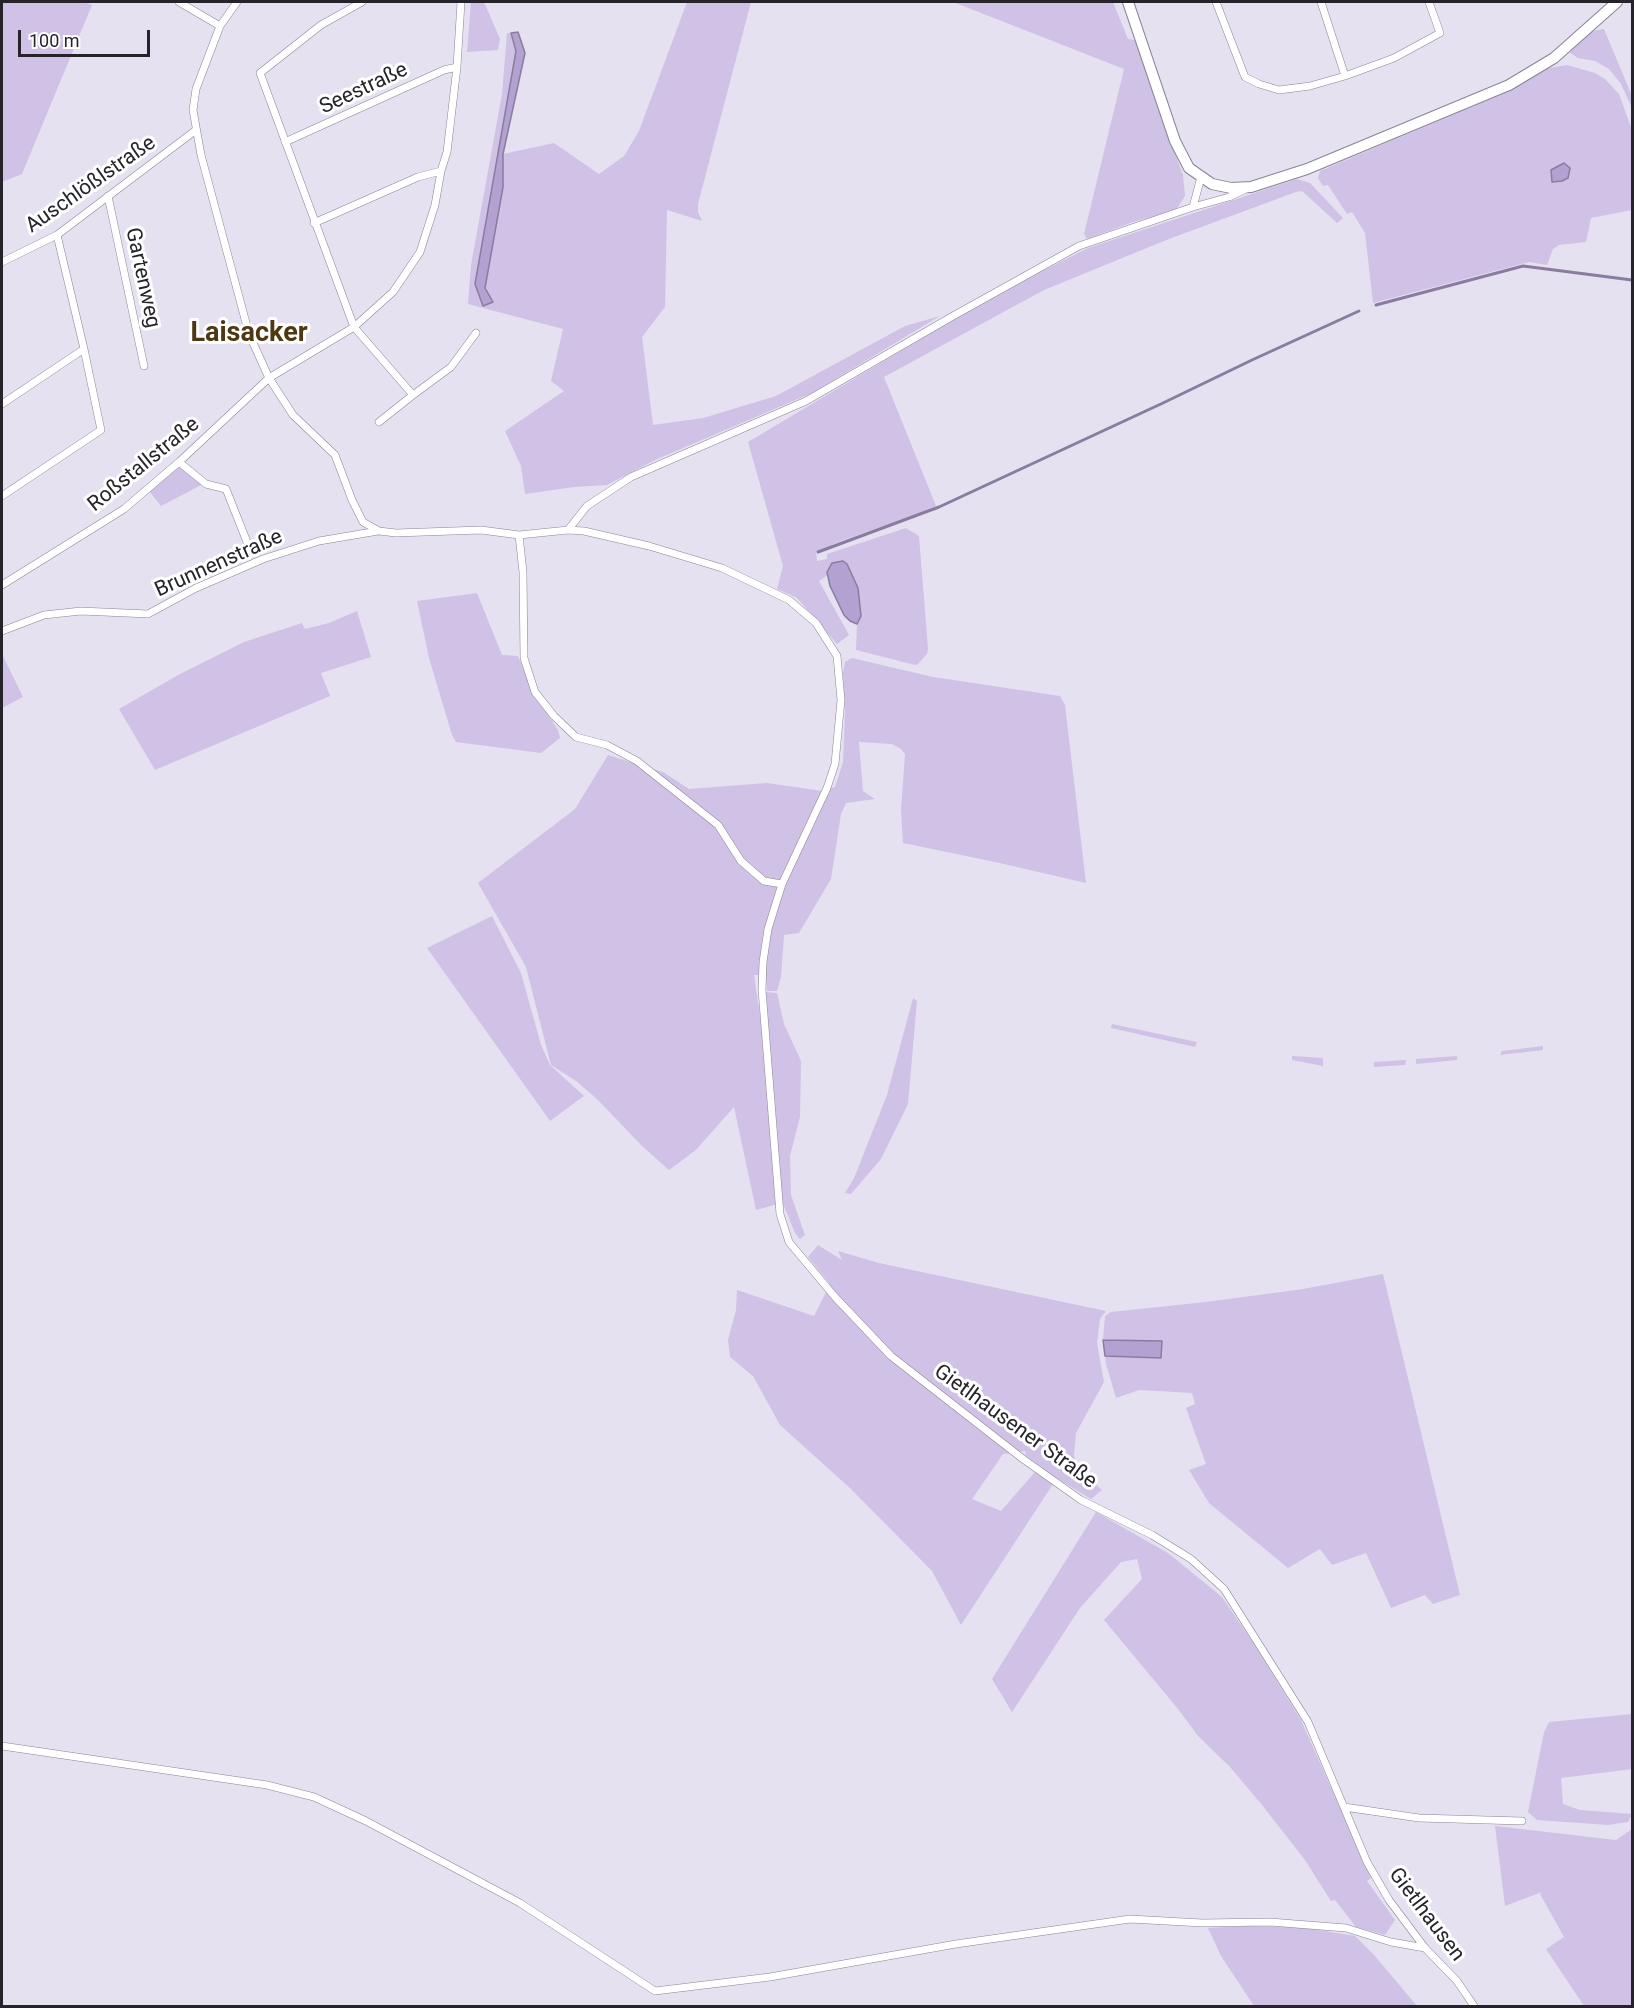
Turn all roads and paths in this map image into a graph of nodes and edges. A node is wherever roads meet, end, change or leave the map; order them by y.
1 (179, 2) edge
2 (237, 2) edge
3 (362, 2) edge
4 (461, 2) edge
5 (1128, 2) edge
6 (1216, 2) edge
7 (1321, 2) edge
8 (1430, 2) edge
9 (1617, 2) edge
10 (220, 26) junction
11 (457, 67) junction
12 (1345, 76) junction
13 (196, 130) junction
14 (285, 142) junction
15 (441, 171) junction
16 (1201, 177) junction
17 (1251, 187) junction
18 (108, 196) junction
19 (1193, 207) junction
20 (314, 224) junction
21 (57, 235) junction
22 (2, 262) edge
23 (354, 327) junction
24 (476, 333) dead end
25 (84, 349) junction
26 (144, 366) dead end
27 (269, 378) junction
28 (413, 394) junction
29 (2, 404) edge
30 (379, 422) dead end
31 (179, 462) junction
32 (2, 496) edge
33 (568, 530) junction
34 (380, 531) junction
35 (519, 535) junction
36 (249, 547) dead end
37 (2, 585) edge
38 (2, 631) edge
39 (782, 884) junction
40 (2, 1746) edge
41 (1344, 1807) junction
42 (1522, 1821) dead end
43 (1425, 1948) junction
44 (1474, 2007) edge

1 - 10 street
2 - 10 street
3 - 14 street
4 - 11 street
5 - 16 main road
6 - 12 street
7 - 12 street
8 - 12 street
9 - 17 main road
10 - 13 street
11 - 14 street, Seestraße
11 - 15 street
13 - 18 street, Auschlößlstraße
13 - 27 street
14 - 20 street
15 - 20 street
15 - 23 street
16 - 17 main road
16 - 19 street
17 - 19 street
18 - 21 street, Auschlößlstraße
18 - 26 street, Gartenweg
19 - 33 street
20 - 23 street
21 - 22 street, Auschlößlstraße
21 - 25 street
23 - 27 street
23 - 28 street
24 - 28 street
25 - 29 street
25 - 32 street
27 - 31 street, Roßstallstraße
27 - 34 street
28 - 30 street
31 - 36 street
31 - 37 street, Roßstallstraße
33 - 35 street, Gietlhausener Straße
33 - 39 street, Gietlhausener Straße
34 - 35 street, Gietlhausener Straße
34 - 38 street, Brunnenstraße
35 - 39 street
39 - 41 street, Gietlhausener Straße
40 - 43 street
41 - 42 street
41 - 43 street, Gietlhausen
43 - 44 street, Gietlhausen

